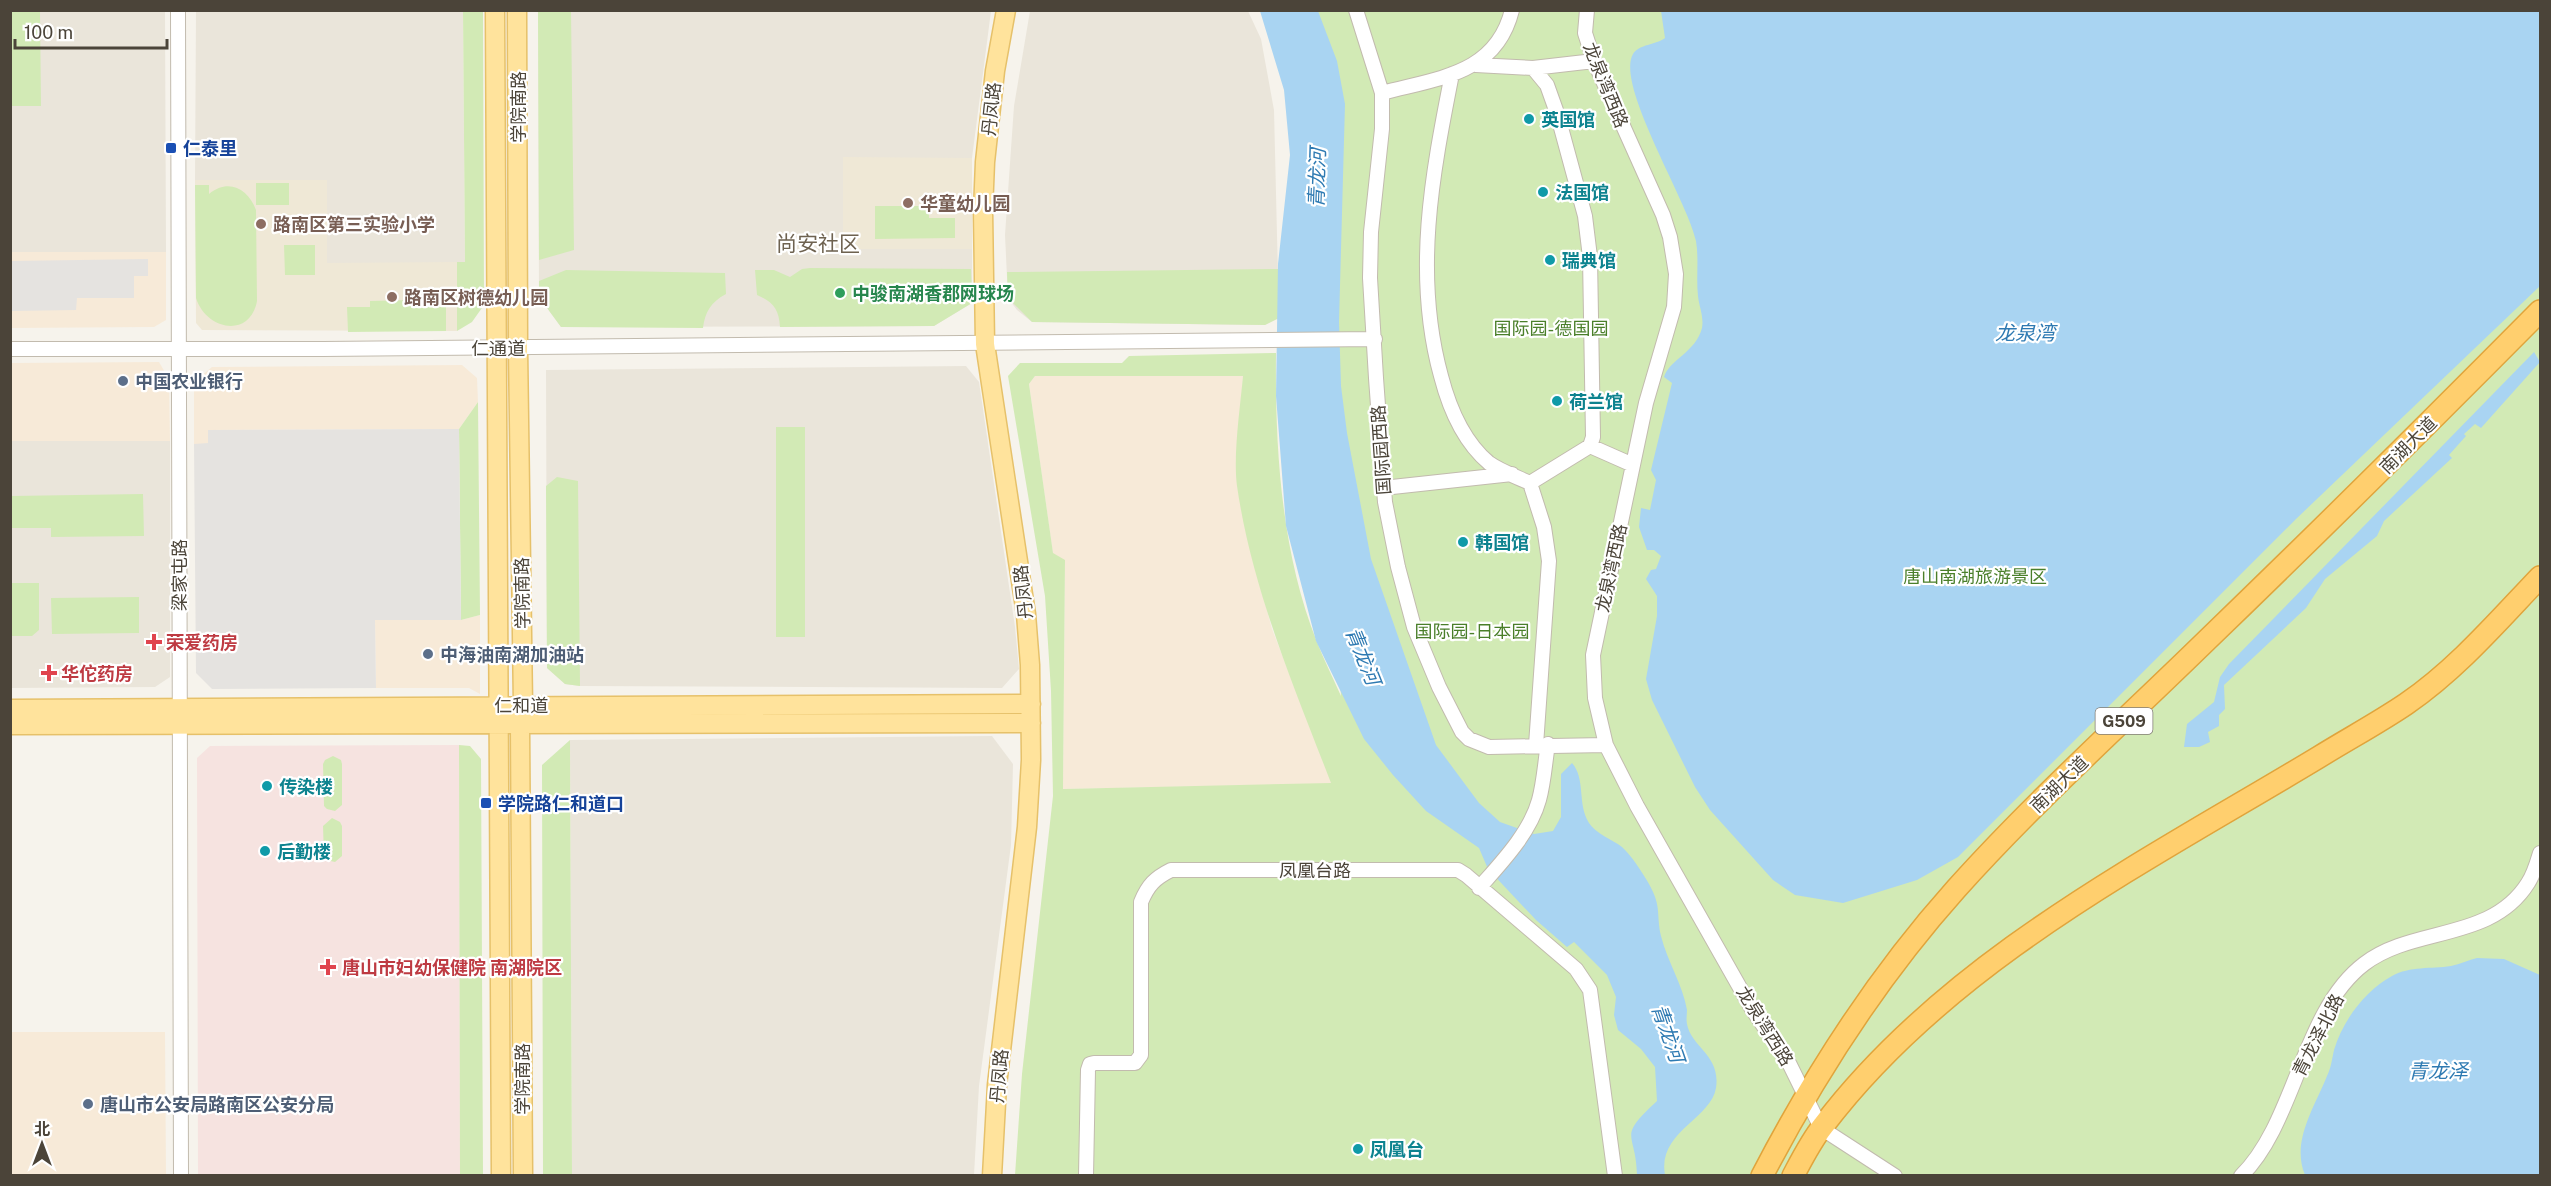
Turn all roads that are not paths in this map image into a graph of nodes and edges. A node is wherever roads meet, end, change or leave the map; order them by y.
1 (178, 10) edge
2 (495, 10) edge
3 (517, 10) edge
4 (1006, 10) edge
5 (1356, 10) edge
6 (1512, 10) edge
7 (1587, 10) edge
8 (1594, 61) junction
9 (1476, 65) junction
10 (1533, 68) junction
11 (1452, 74) junction
12 (1382, 93) junction
13 (2541, 311) edge
14 (1368, 339) junction
15 (985, 344) junction
16 (496, 348) junction
17 (518, 348) junction
18 (10, 349) edge
19 (179, 349) junction
20 (1590, 446) junction
21 (1633, 465) junction
22 (1512, 474) junction
23 (1530, 483) junction
24 (1383, 488) junction
25 (2541, 578) edge
26 (1031, 704) junction
27 (498, 705) junction
28 (523, 705) junction
29 (10, 709) edge
30 (178, 716) junction
31 (1031, 723) junction
32 (10, 725) edge
33 (498, 725) junction
34 (520, 726) junction
35 (1542, 744) junction
36 (1606, 745) junction
37 (2541, 853) edge
38 (1479, 888) junction
39 (1805, 1095) junction
40 (1821, 1128) junction
41 (181, 1176) edge
42 (501, 1176) edge
43 (522, 1176) edge
44 (992, 1176) edge
45 (1086, 1176) edge
46 (1615, 1176) edge
47 (1762, 1176) edge
48 (1793, 1176) edge
49 (1895, 1176) edge
50 (2241, 1176) edge

1 - 19 street, 梁家屯路
2 - 16 main road, 学院南路
3 - 17 main road, 学院南路
4 - 15 main road, 丹凤路
5 - 12 street, 国际园西路
6 - 9 street
7 - 8 street, 龙泉湾西路
8 - 10 street
8 - 21 street, 龙泉湾西路
9 - 10 street
9 - 11 street
10 - 20 street
11 - 12 street
11 - 22 street
12 - 14 street, 国际园西路
13 - 39 highway, 南湖大道 / G509
14 - 15 street, 仁通道
14 - 24 street, 国际园西路
15 - 17 street, 仁通道
15 - 26 main road, 丹凤路
16 - 17 street, 仁通道
16 - 19 street, 仁通道
16 - 27 main road, 学院南路
17 - 28 main road, 学院南路
18 - 19 street, 仁通道
19 - 30 street, 梁家屯路
20 - 21 street
20 - 23 street
21 - 36 street, 龙泉湾西路
22 - 23 street
22 - 24 street
23 - 35 street
24 - 35 street, 国际园西路
25 - 40 highway
26 - 28 main road, 仁和道
26 - 31 main road, 丹凤路
27 - 28 main road, 仁和道
27 - 30 main road, 仁和道
27 - 33 main road, 学院南路
28 - 34 main road, 学院南路
29 - 30 main road, 仁和道
30 - 32 main road, 仁和道
30 - 33 main road, 仁和道
30 - 41 street, 梁家屯路
31 - 34 main road, 仁和道
31 - 44 main road, 丹凤路
33 - 34 main road, 仁和道
33 - 42 main road, 学院南路
34 - 43 main road, 学院南路
35 - 36 street, 国际园西路
35 - 38 street
36 - 39 street, 龙泉湾西路
37 - 50 street, 青龙泽北路
38 - 45 street, 凤凰台路
38 - 46 street, 凤凰台路
39 - 40 street
39 - 47 highway, 南湖大道 / G509
40 - 48 highway
40 - 49 street

